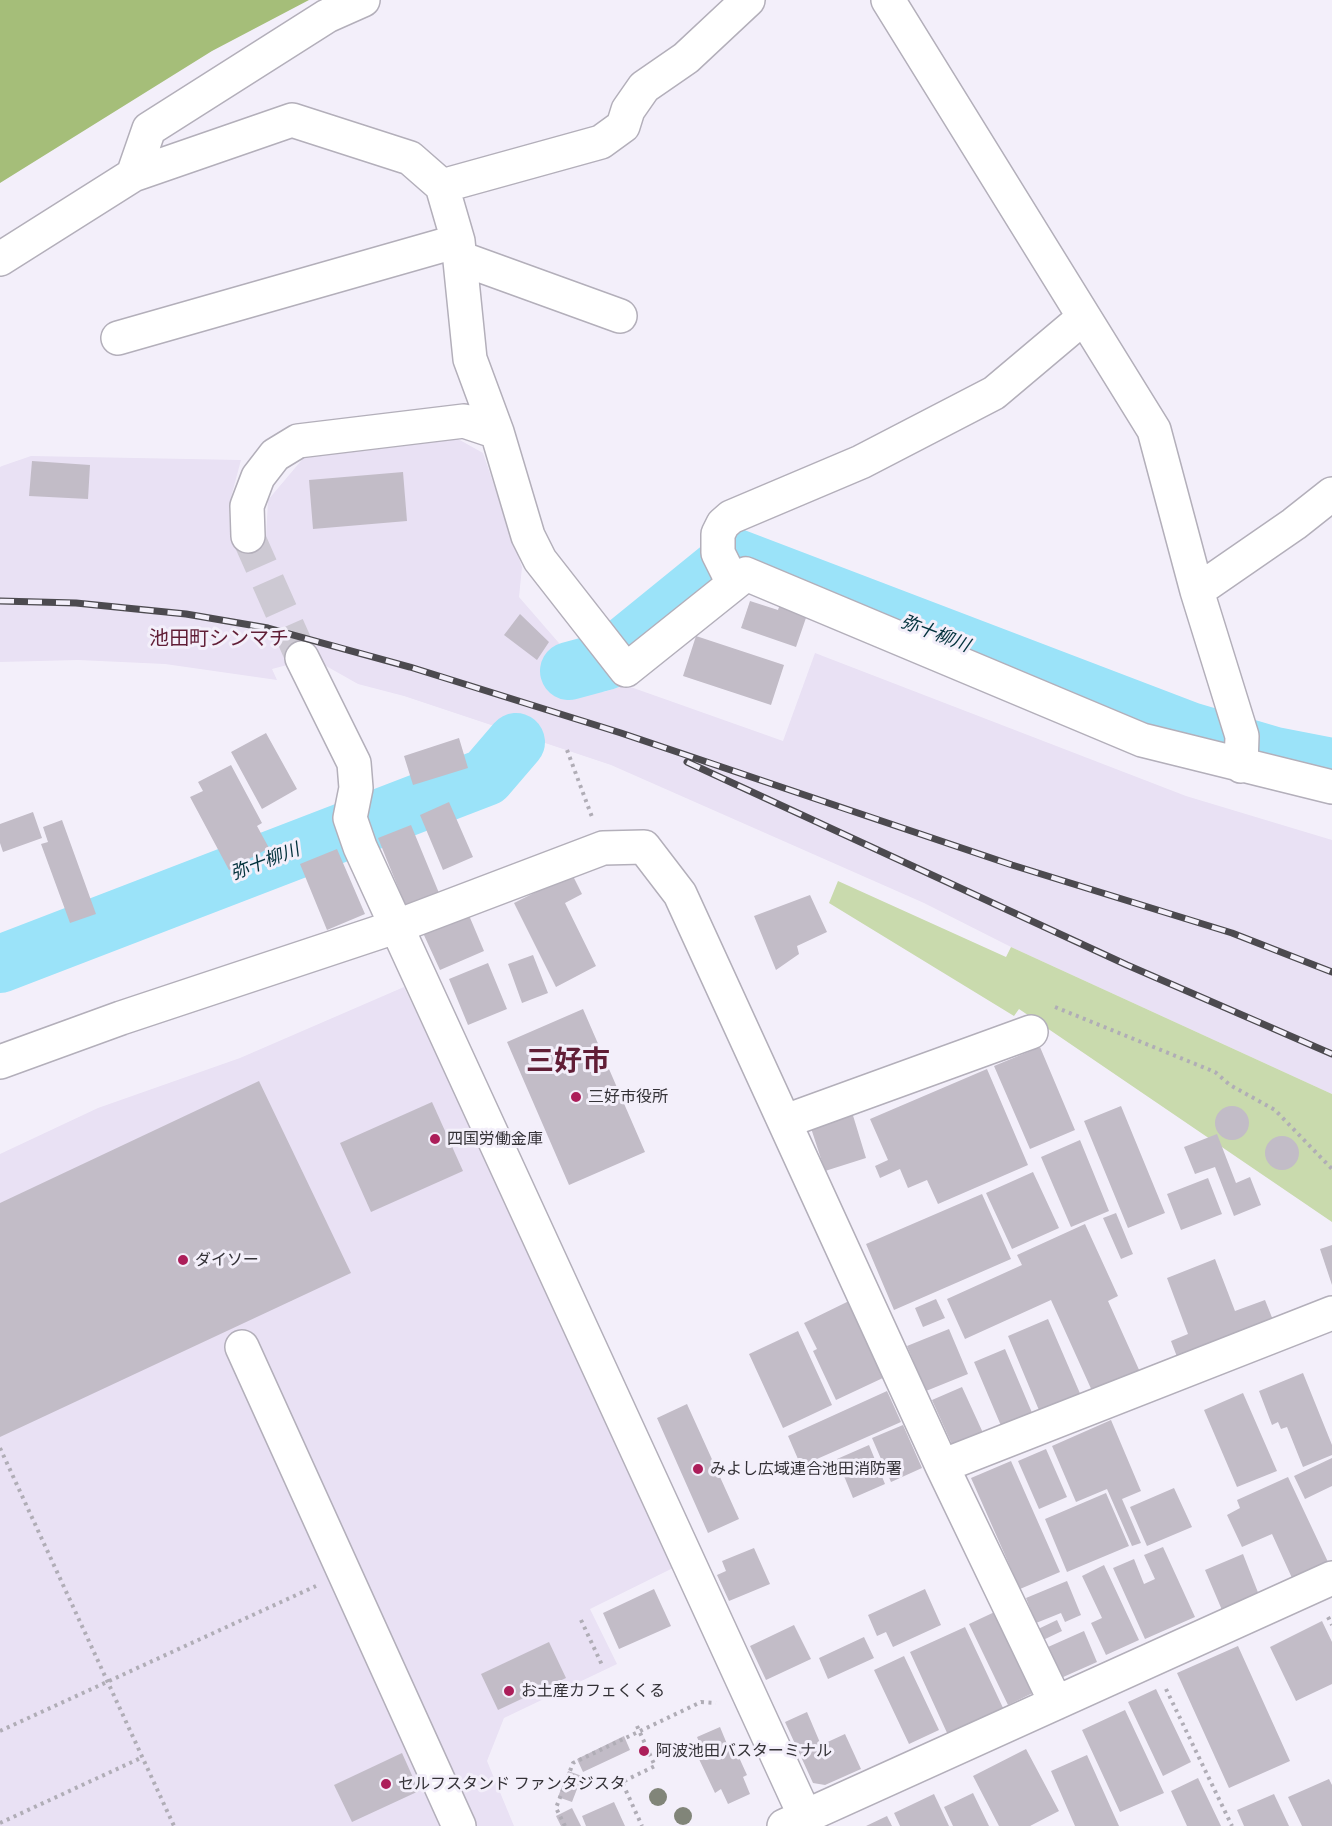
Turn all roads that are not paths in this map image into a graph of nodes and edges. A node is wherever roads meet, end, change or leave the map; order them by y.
1 (363, 0) edge
2 (748, 0) edge
3 (888, 0) edge
4 (134, 176) junction
5 (442, 186) junction
6 (459, 249) junction
7 (0, 259) edge
8 (620, 316) dead end
9 (1083, 318) junction
10 (118, 338) dead end
11 (497, 432) junction
12 (1332, 494) edge
13 (248, 536) tunnel mouth
14 (726, 570) junction
15 (1197, 591) junction
16 (302, 658) tunnel mouth
17 (1242, 753) junction
18 (1332, 787) edge
19 (395, 927) junction
20 (1031, 1032) road end
21 (0, 1062) edge
22 (786, 1122) junction
23 (1332, 1312) edge
24 (242, 1347) dead end
25 (942, 1466) junction
26 (1332, 1578) edge
27 (1056, 1703) junction
28 (794, 1821) edge
29 (459, 1826) edge

1 - 4 street
2 - 5 street
3 - 9 street
4 - 5 street
4 - 7 street
5 - 6 street
6 - 8 street
6 - 10 street
6 - 11 street
9 - 14 street
9 - 15 street
11 - 13 street
11 - 14 street
12 - 15 street
14 - 17 street
15 - 17 street
16 - 19 street
17 - 18 street
19 - 21 street
19 - 22 street
19 - 28 street
20 - 22 street
22 - 25 street
23 - 25 street
24 - 29 street
25 - 27 street
26 - 27 street
27 - 28 street

